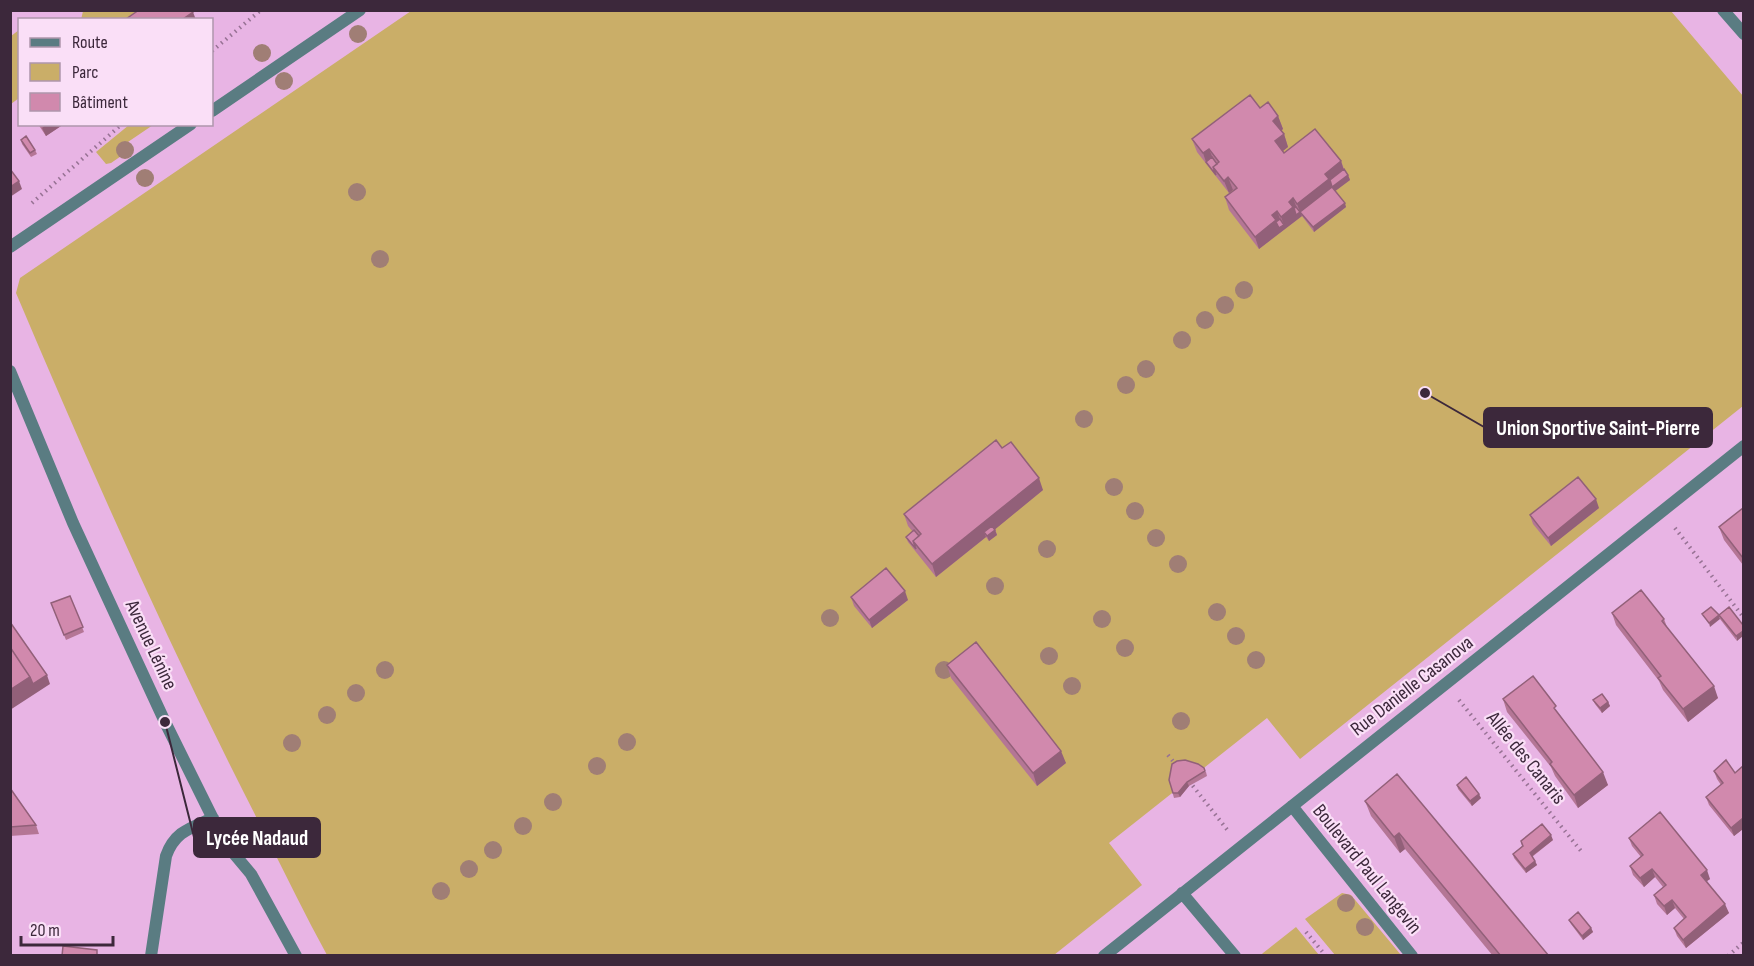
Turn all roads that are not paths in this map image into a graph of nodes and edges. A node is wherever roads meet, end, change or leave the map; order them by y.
1 (360, 10) edge
2 (1723, 10) edge
3 (1743, 34) edge
4 (213, 110) edge
5 (188, 126) edge
6 (10, 247) edge
7 (10, 370) edge
8 (1743, 446) edge
9 (1292, 806) junction
10 (213, 818) junction
11 (1182, 893) junction
12 (151, 956) edge
13 (296, 956) edge
14 (1104, 956) edge
15 (1235, 956) edge
16 (1412, 956) edge

1 - 4 street
2 - 3 street
5 - 6 street
7 - 10 street, Avenue Lénine
8 - 9 street, Rue Danielle Casanova
9 - 11 street, Rue Danielle Casanova
9 - 16 street, Boulevard Paul Langevin
10 - 12 street
10 - 13 street, Avenue Lénine
11 - 14 street, Rue Danielle Casanova
11 - 15 street

